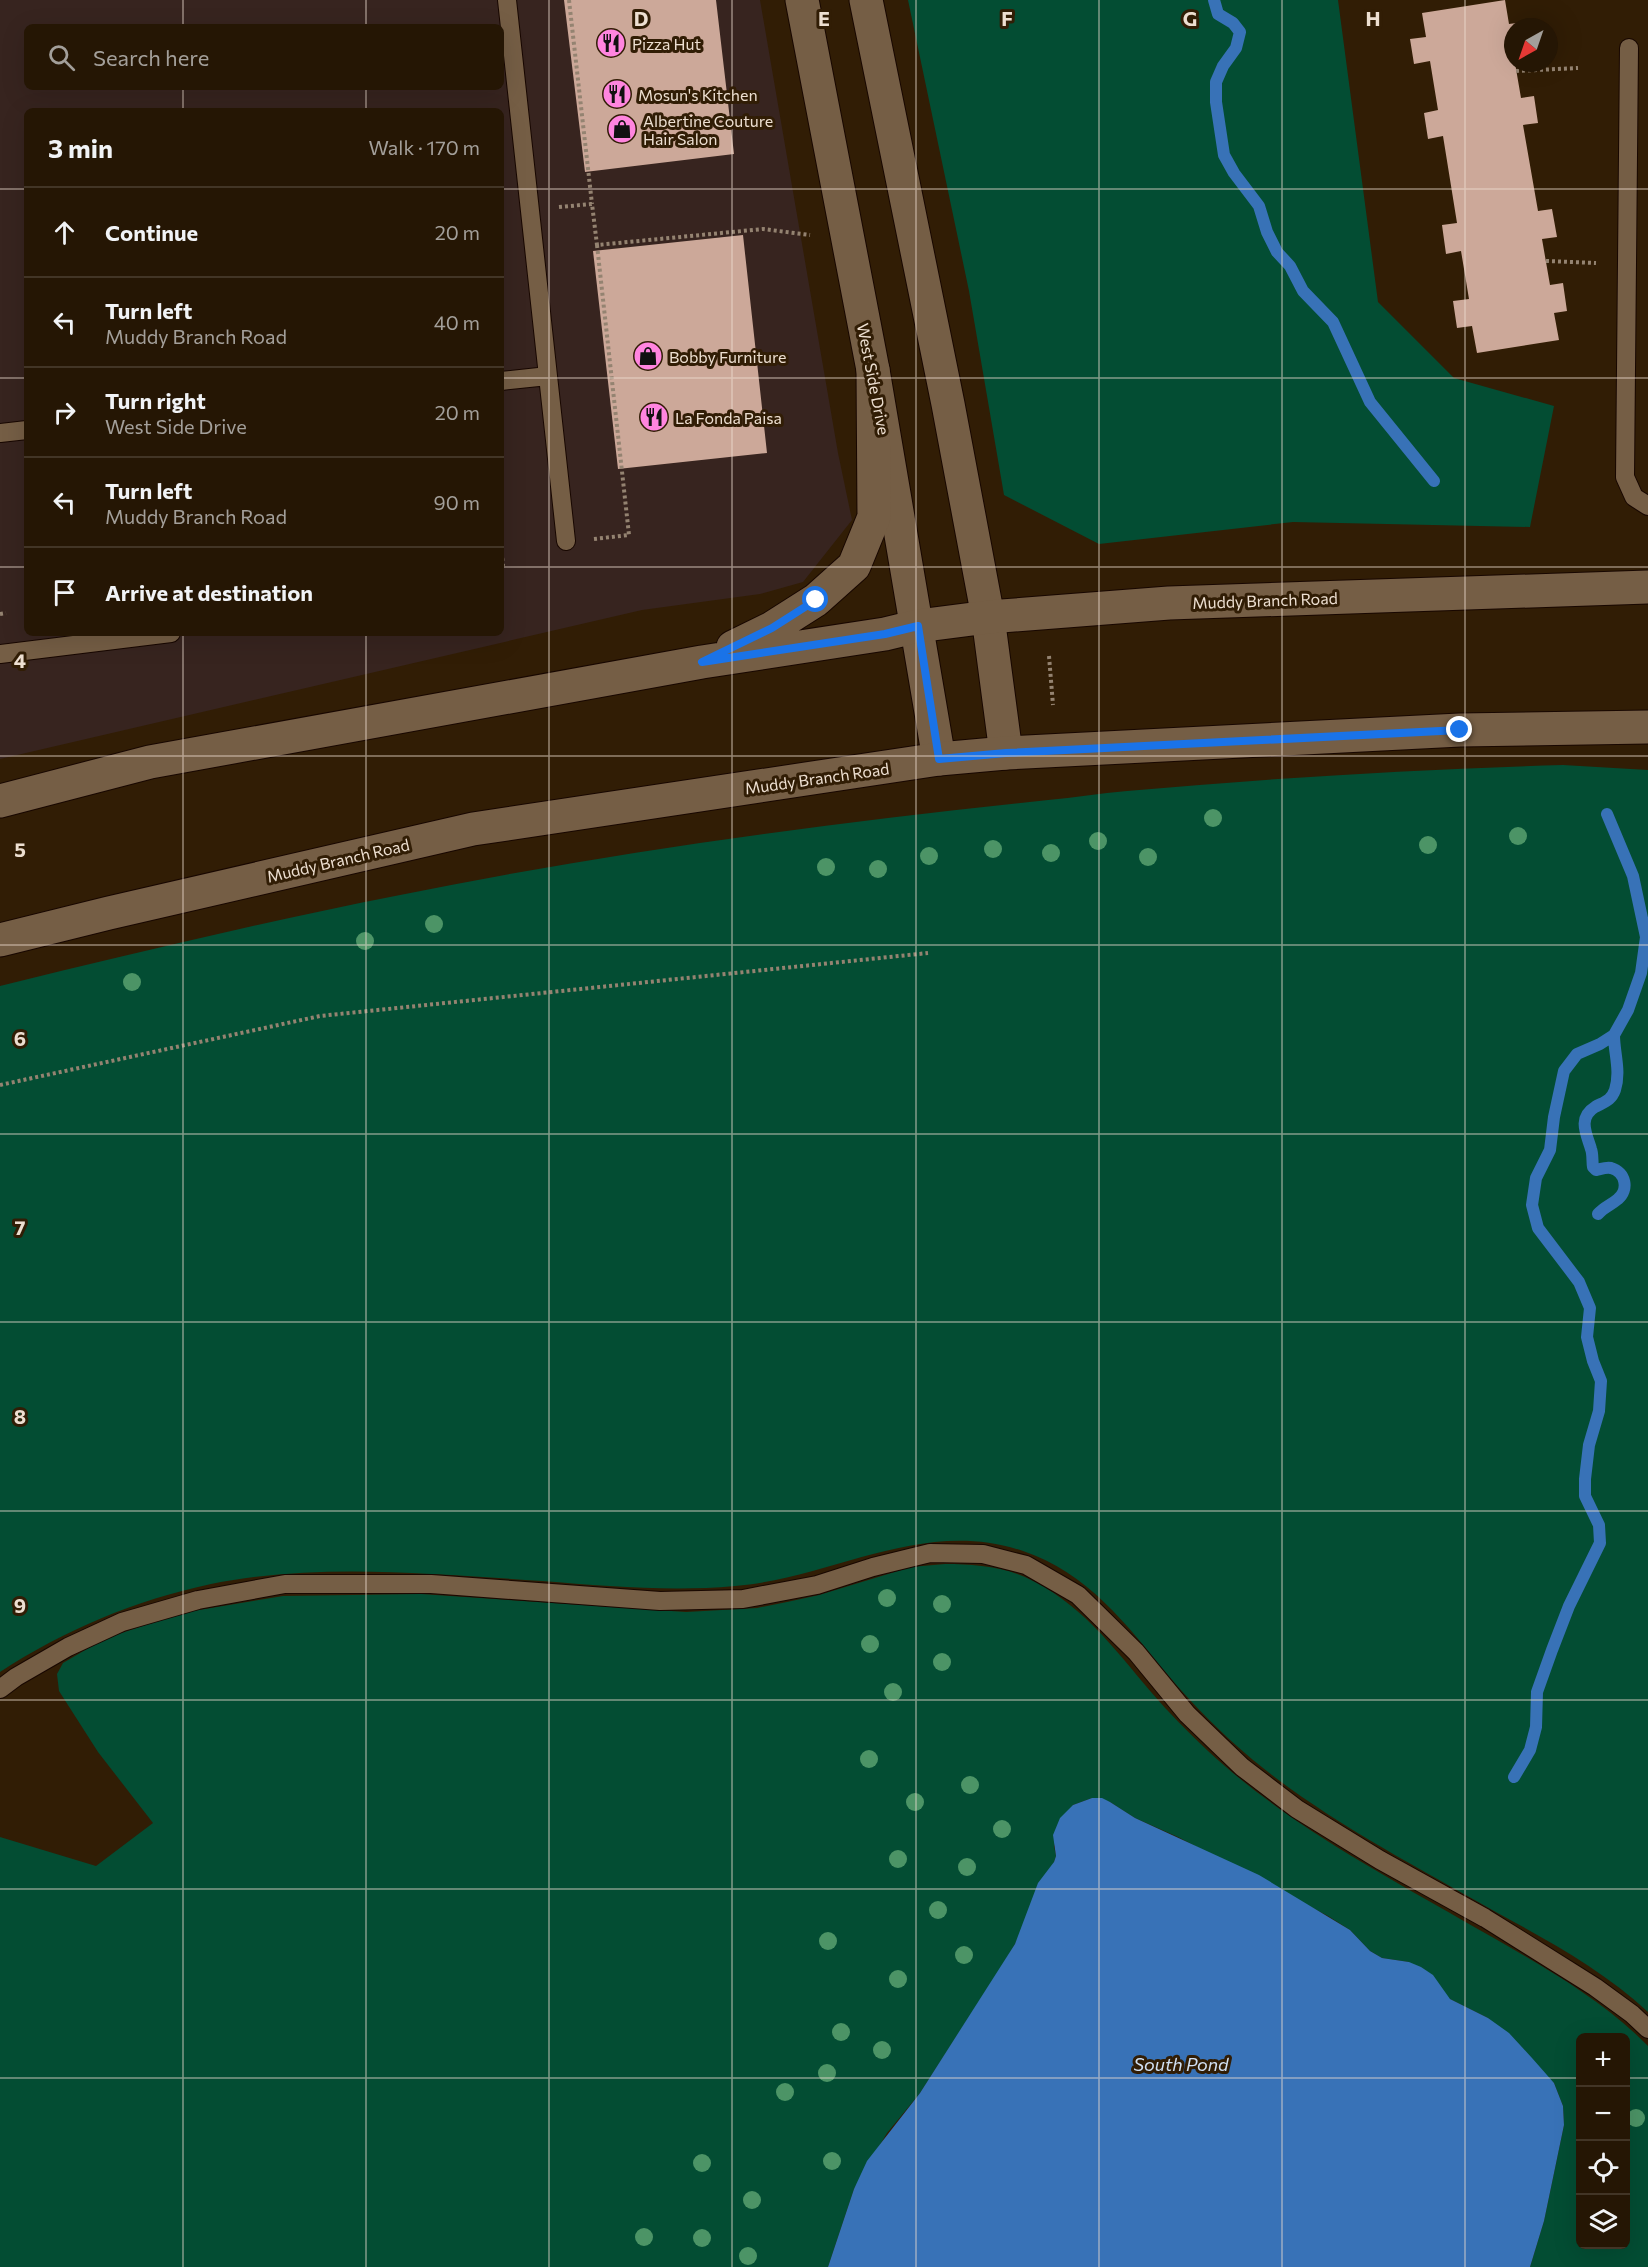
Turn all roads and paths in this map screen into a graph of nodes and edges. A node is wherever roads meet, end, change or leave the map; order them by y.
1 (507, 0) edge
2 (569, 0) edge
3 (802, 0) edge
4 (866, 0) edge
5 (1629, 48) dead end
6 (1578, 68) dead end
7 (1558, 69) edge
8 (592, 204) junction
9 (530, 210) junction
10 (814, 236) dead end
11 (597, 245) junction
12 (1546, 261) dead end
13 (1576, 262) dead end
14 (873, 370) junction
15 (548, 376) junction
16 (504, 381) edge
17 (24, 430) edge
18 (0, 433) edge
19 (1648, 506) edge
20 (566, 542) joint
21 (1648, 587) edge
22 (6, 613) dead end
23 (0, 614) edge
24 (988, 617) junction
25 (918, 626) junction
26 (147, 636) edge
27 (0, 654) edge
28 (1049, 656) dead end
29 (702, 662) junction
30 (1053, 705) dead end
31 (1648, 727) edge
32 (1006, 753) junction
33 (939, 759) junction
34 (0, 801) edge
35 (0, 940) edge
36 (928, 954) dead end
37 (0, 1084) edge
38 (0, 1689) edge
39 (1648, 2029) edge

1 - 9 lane
2 - 8 path
3 - 14 main road, West Side Drive
4 - 24 main road
5 - 19 lane
6 - 7 path
8 - 9 path
8 - 11 path
9 - 15 lane
10 - 11 path
11 - 20 path
12 - 13 path
14 - 25 main road, West Side Drive
14 - 29 main road
15 - 16 lane
15 - 20 lane
17 - 18 lane
21 - 24 main road, Muddy Branch Road
22 - 23 path
24 - 25 main road, Muddy Branch Road
24 - 32 main road
25 - 29 main road, Muddy Branch Road
25 - 33 main road, West Side Drive
26 - 27 lane
28 - 30 path
29 - 34 main road, Muddy Branch Road
31 - 32 main road, Muddy Branch Road
32 - 33 main road, Muddy Branch Road
33 - 35 main road, Muddy Branch Road
36 - 37 path
38 - 39 lane

